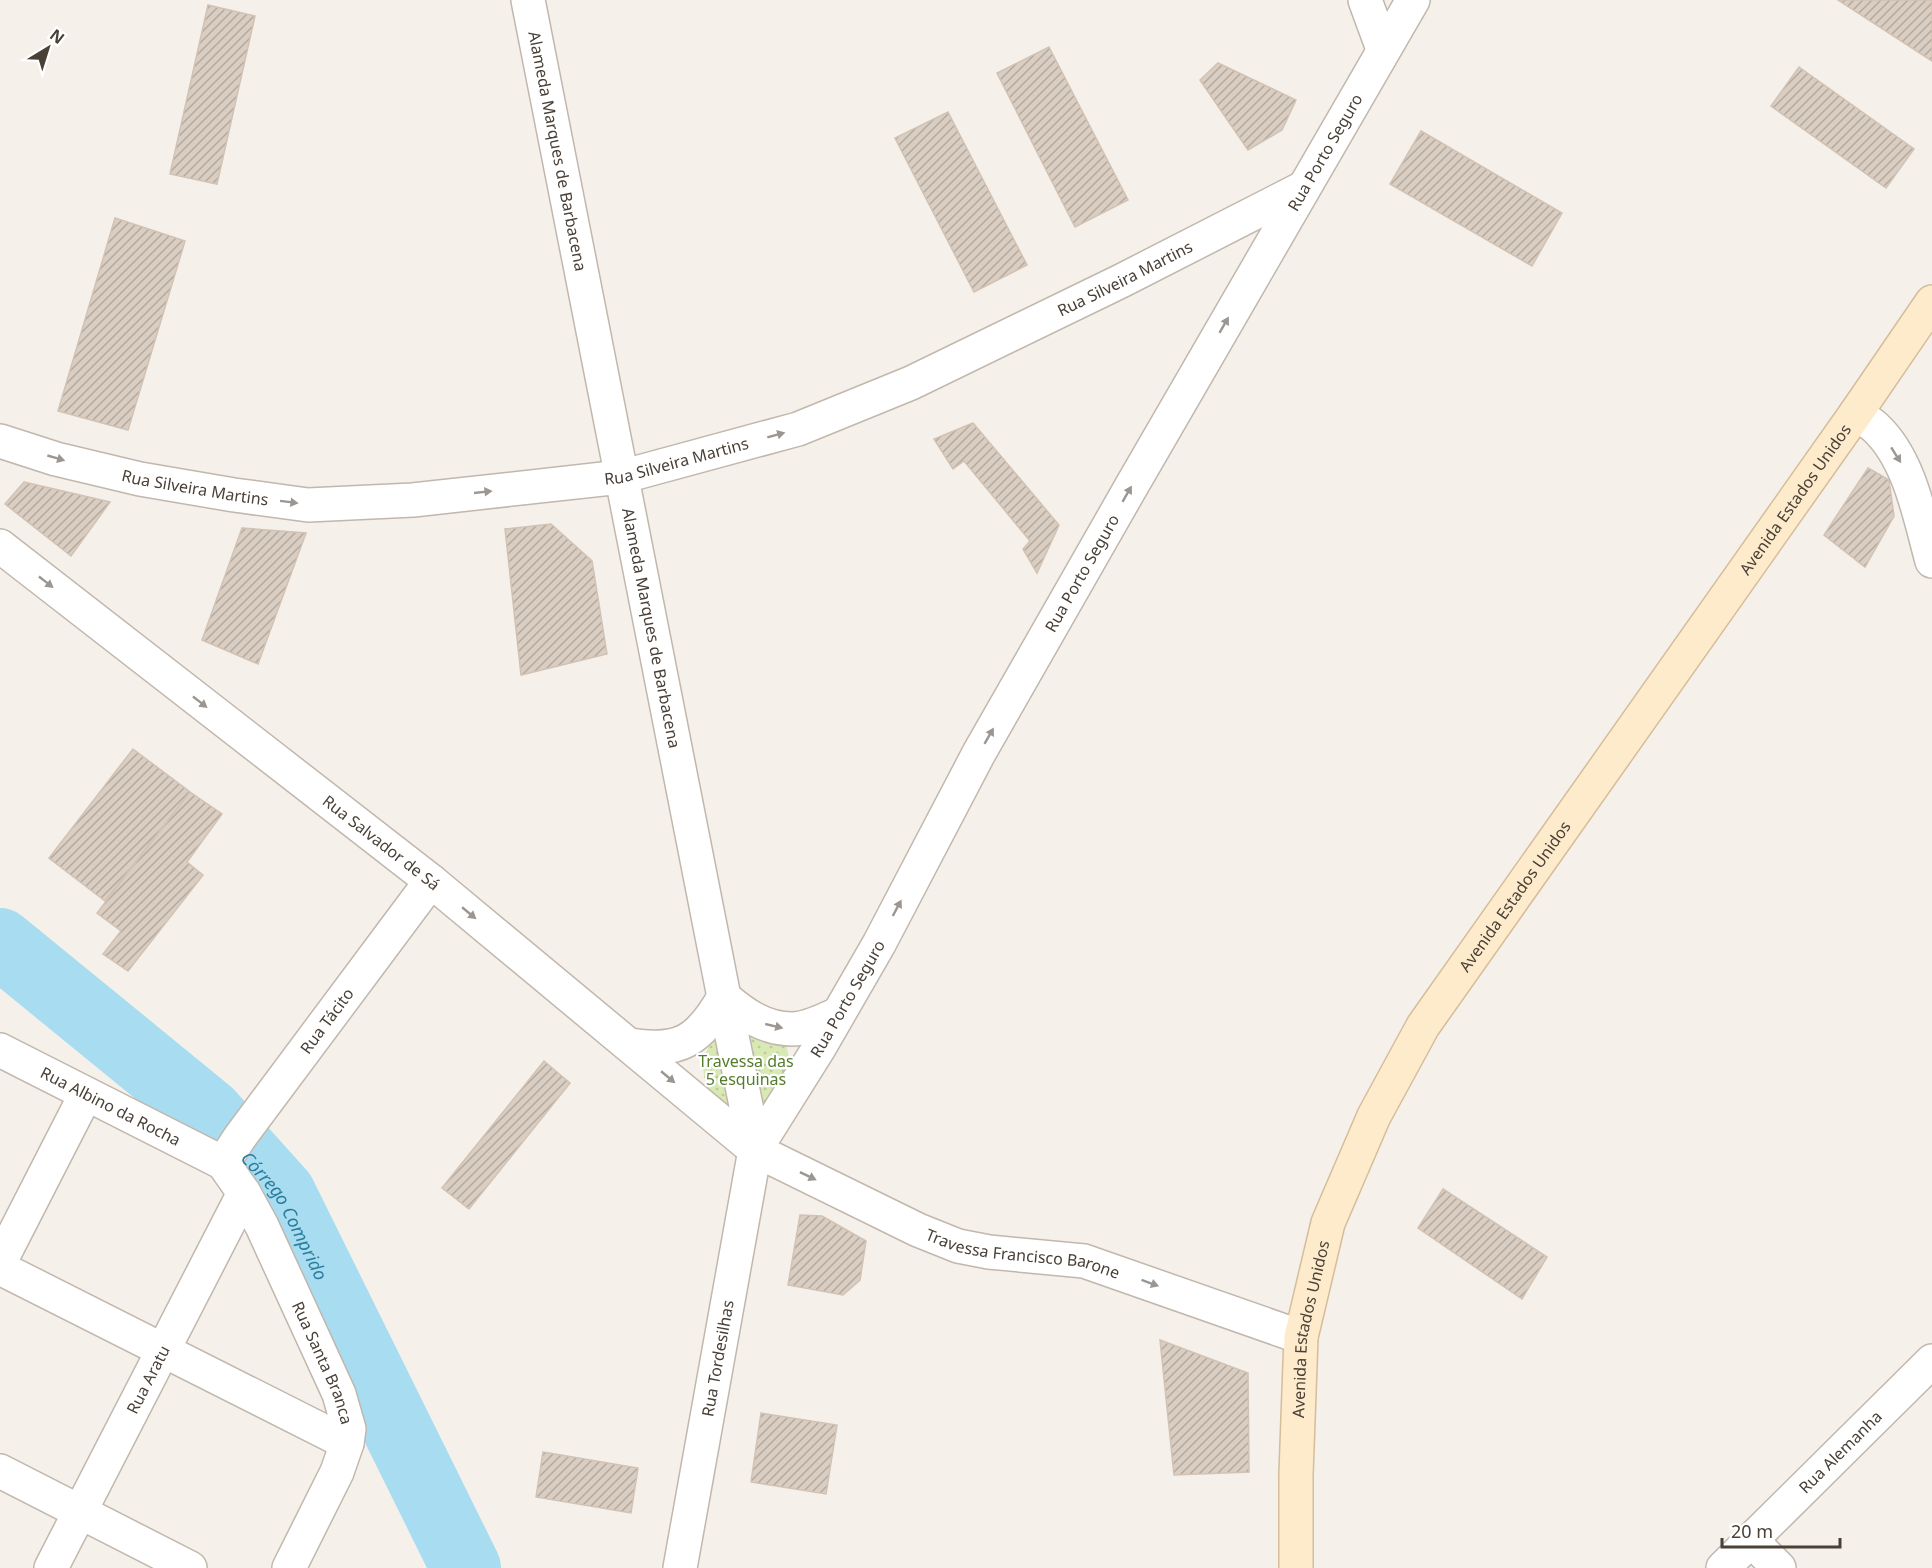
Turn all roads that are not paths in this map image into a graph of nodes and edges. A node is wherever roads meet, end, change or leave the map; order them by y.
1 (528, 0) edge
2 (1365, 0) edge
3 (1413, 0) edge
4 (1383, 49) junction
5 (1303, 188) junction
6 (1932, 302) edge
7 (1856, 413) junction
8 (0, 441) edge
9 (621, 477) junction
10 (0, 546) edge
11 (1932, 561) edge
12 (431, 881) junction
13 (723, 997) junction
14 (838, 1014) junction
15 (630, 1045) junction
16 (0, 1050) edge
17 (86, 1094) junction
18 (232, 1150) junction
19 (755, 1150) junction
20 (244, 1193) junction
21 (0, 1262) edge
22 (0, 1268) edge
23 (1301, 1337) junction
24 (164, 1350) junction
25 (1932, 1361) edge
26 (347, 1443) junction
27 (0, 1471) edge
28 (80, 1512) junction
29 (1751, 1540) junction
30 (51, 1568) edge
31 (190, 1568) edge
32 (289, 1568) edge
33 (680, 1568) edge
34 (1296, 1568) edge
35 (1723, 1568) edge
36 (1779, 1568) edge

1 - 9 street, Alameda Marques de Barbacena
2 - 4 street
3 - 4 street, Rua Porto Seguro
4 - 5 street, Rua Porto Seguro
9 -> 5 street, Rua Silveira Martins
14 -> 5 street, Rua Porto Seguro
6 - 7 street, Avenida Estados Unidos
7 -> 11 street
7 - 23 street, Avenida Estados Unidos
8 -> 9 street, Rua Silveira Martins
9 - 13 street, Alameda Marques de Barbacena
10 -> 12 street, Rua Salvador de Sá
12 -> 15 street, Rua Salvador de Sá
12 - 18 street, Rua Tácito
13 -> 14 street
13 - 15 street
13 - 19 street, Alameda Marques de Barbacena
14 - 19 street, Rua Porto Seguro
15 -> 19 street, Rua Salvador de Sá
16 - 17 street, Rua Albino da Rocha
17 - 18 street, Rua Albino da Rocha
17 - 21 street
18 - 20 street, Rua Santa Branca
19 -> 23 street, Travessa Francisco Barone
19 - 33 street, Rua Tordesilhas
20 - 24 street, Rua Aratu
20 - 26 street, Rua Santa Branca
22 - 24 street
23 - 34 street, Avenida Estados Unidos
24 - 26 street
24 - 28 street, Rua Aratu
25 - 29 street, Rua Alemanha
26 - 32 street, Rua Santa Branca
27 - 28 street
28 - 30 street, Rua Aratu
28 - 31 street
29 - 35 street, Rua Alemanha
29 - 36 street

